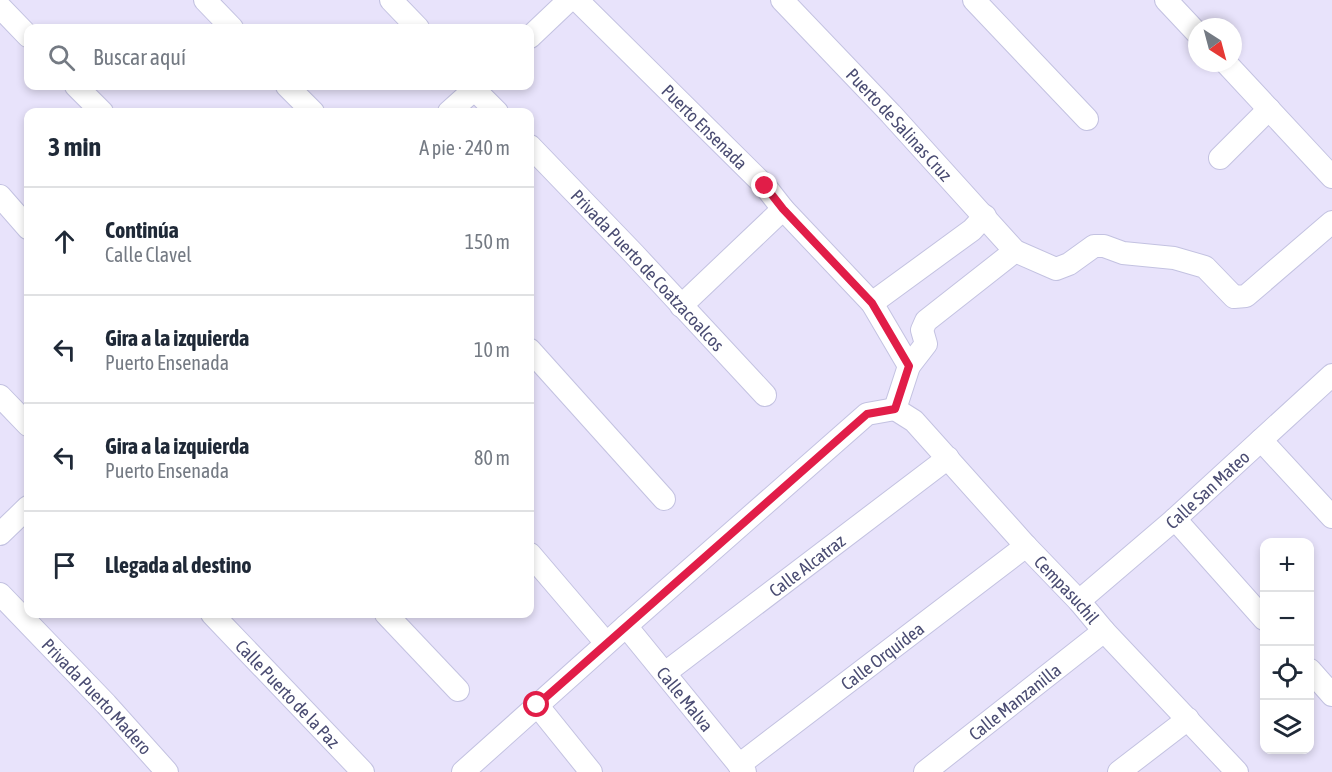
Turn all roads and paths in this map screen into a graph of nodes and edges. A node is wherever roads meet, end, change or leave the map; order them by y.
1 (205, 0) edge
2 (391, 0) edge
3 (569, 0) edge
4 (577, 0) edge
5 (782, 0) edge
6 (974, 0) edge
7 (1166, 0) edge
8 (0, 7) edge
9 (1188, 23) edge
10 (228, 24) edge
11 (414, 24) edge
12 (24, 32) edge
13 (534, 34) edge
14 (1234, 72) edge
15 (80, 90) edge
16 (291, 90) edge
17 (471, 90) edge
18 (477, 90) edge
19 (98, 108) edge
20 (309, 108) edge
21 (453, 108) edge
22 (493, 108) edge
23 (1269, 109) junction
24 (1087, 119) dead end
25 (534, 150) edge
26 (1220, 158) dead end
27 (1332, 177) edge
28 (0, 196) edge
29 (783, 209) junction
30 (985, 216) junction
31 (1332, 222) edge
32 (24, 223) edge
33 (1015, 250) junction
34 (872, 303) junction
35 (681, 306) junction
36 (534, 354) edge
37 (909, 366) junction
38 (1330, 380) edge
39 (765, 395) dead end
40 (0, 396) edge
41 (895, 409) junction
42 (24, 420) edge
43 (1261, 440) junction
44 (948, 458) junction
45 (664, 499) dead end
46 (24, 511) edge
47 (1332, 517) edge
48 (1175, 519) junction
49 (0, 534) edge
50 (1026, 546) junction
51 (534, 559) edge
52 (0, 594) edge
53 (1079, 602) junction
54 (1260, 615) edge
55 (216, 618) edge
56 (390, 618) edge
57 (626, 626) junction
58 (1104, 630) junction
59 (606, 643) junction
60 (665, 673) junction
61 (1314, 675) edge
62 (458, 690) dead end
63 (1332, 695) edge
64 (537, 705) junction
65 (1188, 719) junction
66 (742, 769) edge
67 (168, 772) edge
68 (363, 772) edge
69 (463, 772) edge
70 (591, 772) edge
71 (925, 772) edge
72 (1119, 772) edge
73 (1237, 772) edge

1 - 10 street
2 - 11 street
3 - 13 street
4 - 29 street, Puerto Ensenada
5 - 30 street, Puerto de Salinas Cruz
6 - 24 street
7 - 9 street
8 - 12 street
14 - 23 street
15 - 19 street
16 - 20 street
17 - 21 street
18 - 22 street
23 - 26 street
23 - 27 street
25 - 35 street, Privada Puerto de Coatzacoalcos
28 - 32 street
29 - 34 street, Puerto Ensenada
29 - 35 street
30 - 33 street, Puerto de Salinas Cruz
30 - 34 street
31 - 33 street
33 - 37 street
34 - 37 street, Puerto Ensenada
35 - 39 street, Privada Puerto de Coatzacoalcos
36 - 45 street
37 - 41 street
38 - 43 street, Calle San Mateo
40 - 42 street
41 - 44 street, Cempasuchil
41 - 57 street
43 - 47 street
43 - 48 street, Calle San Mateo
44 - 50 street, Cempasuchil
44 - 60 street, Calle Alcatraz
46 - 49 street
48 - 53 street, Calle San Mateo
48 - 54 street
50 - 53 street, Cempasuchil
50 - 66 street, Calle Orquídea
51 - 59 street
52 - 67 street, Privada Puerto Madero
53 - 58 street, Cempasuchil
55 - 68 street, Calle Puerto de la Paz
56 - 62 street
57 - 59 street
57 - 60 street, Calle Malva
58 - 65 street, Cempasuchil
58 - 71 street, Calle Manzanilla
59 - 64 street
60 - 66 street, Calle Malva
61 - 63 street
64 - 69 street
64 - 70 street
65 - 72 street
65 - 73 street, Cempasuchil

